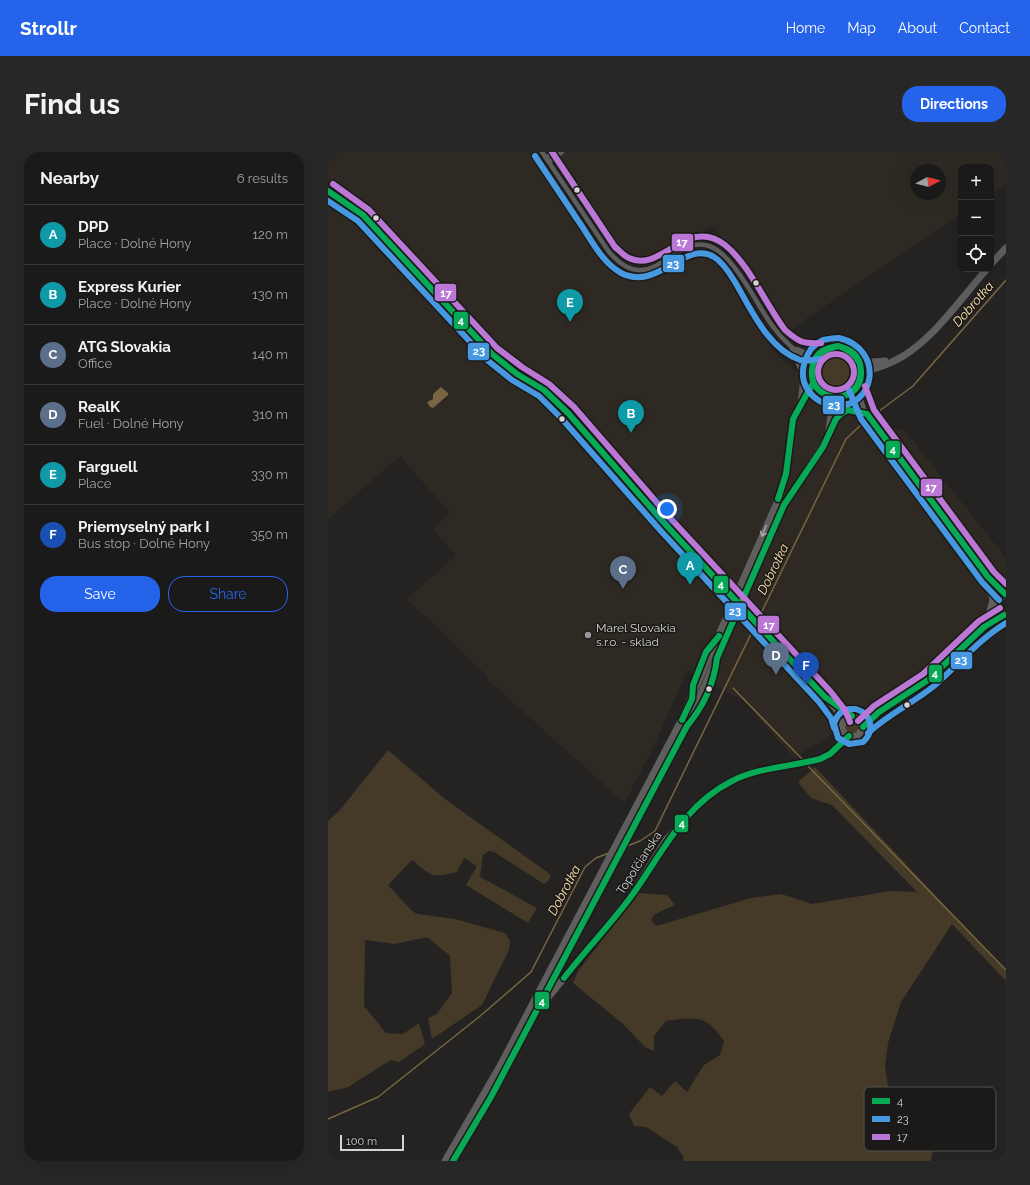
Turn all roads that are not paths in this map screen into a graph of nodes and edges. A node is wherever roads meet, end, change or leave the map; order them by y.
1 (542, 152) edge
2 (553, 152) edge
3 (562, 152) edge
4 (548, 160) junction
5 (328, 191) edge
6 (1006, 248) edge
7 (994, 261) edge
8 (984, 272) edge
9 (790, 346) junction
10 (821, 351) junction
11 (899, 357) junction
12 (812, 362) junction
13 (861, 363) junction
14 (862, 372) junction
15 (812, 383) junction
16 (857, 388) junction
17 (849, 395) junction
18 (837, 398) junction
19 (799, 405) junction
20 (867, 414) junction
21 (830, 428) junction
22 (988, 577) junction
23 (1004, 596) edge
24 (999, 608) junction
25 (734, 610) junction
26 (1005, 615) edge
27 (984, 627) junction
28 (825, 697) junction
29 (879, 712) junction
30 (855, 718) junction
31 (842, 725) junction
32 (862, 727) junction
33 (849, 736) junction
34 (538, 1010) junction
35 (445, 1161) edge
36 (453, 1161) edge

1 - 4 street
2 - 4 street
3 - 4 street
4 - 9 street
5 - 28 street
6 - 7 main road
8 - 11 main road
9 - 10 street
9 - 12 street
9 - 19 street
10 - 12 main road
10 - 13 main road
11 - 13 main road
11 - 14 main road
12 - 15 main road
13 - 14 main road
14 - 16 main road
15 - 18 main road
15 - 19 main road
16 - 17 main road
16 - 20 street
17 - 18 main road
17 - 20 street
18 - 21 main road
19 -> 25 main road
20 - 21 street
20 - 22 street
21 - 25 main road
22 - 23 street
22 - 27 street
23 - 24 street
24 - 26 street
24 - 27 street
25 - 34 main road
25 - 35 main road
26 - 27 street
27 - 29 street
28 - 30 street
28 - 31 street
29 - 30 street
29 - 32 street
30 - 31 street
30 - 32 street
31 - 33 street
32 - 33 street
33 - 34 street, Topoľčianska
34 - 36 main road

